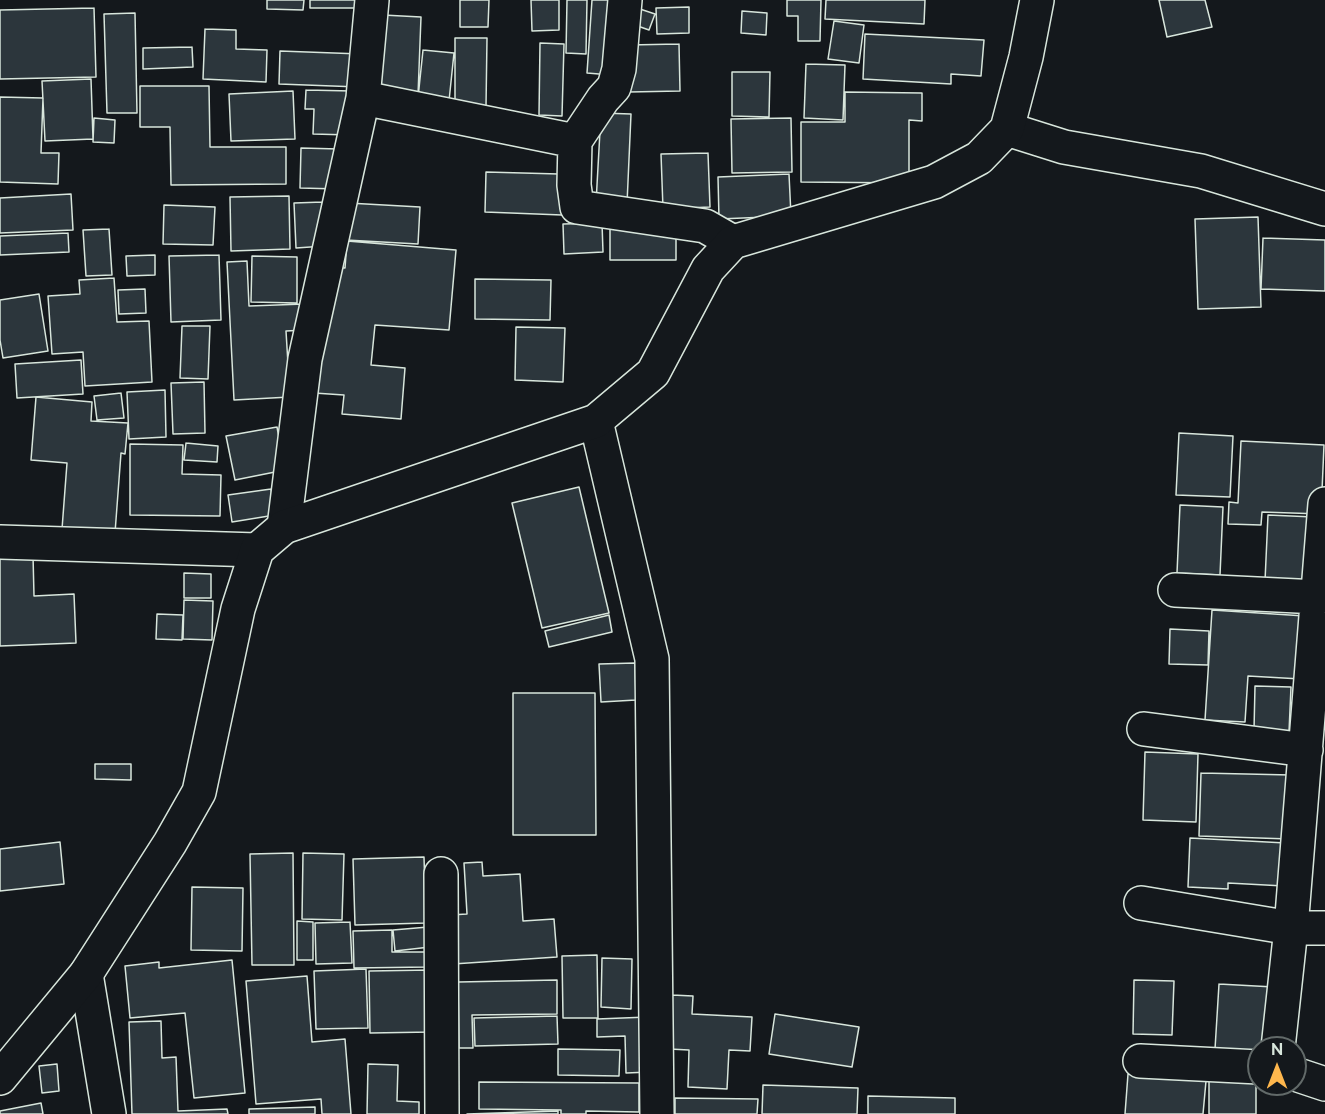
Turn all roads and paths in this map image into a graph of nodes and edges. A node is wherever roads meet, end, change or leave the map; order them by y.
1 (372, 0) edge
2 (625, 0) edge
3 (1036, 0) edge
4 (363, 98) junction
5 (1007, 129) junction
6 (575, 141) junction
7 (1325, 209) edge
8 (733, 242) junction
9 (596, 421) junction
10 (1325, 504) edge
11 (284, 528) junction
12 (0, 542) edge
13 (257, 550) junction
14 (1175, 590) dead end
15 (1318, 597) junction
16 (1144, 729) dead end
17 (1306, 750) junction
18 (441, 874) dead end
19 (1141, 903) dead end
20 (1291, 928) junction
21 (1325, 928) edge
22 (86, 974) junction
23 (1279, 1036) edge
24 (1140, 1061) dead end
25 (1247, 1066) edge
26 (0, 1078) edge
27 (1307, 1078) edge
28 (1325, 1084) edge
29 (109, 1114) edge
30 (442, 1114) edge
31 (657, 1114) edge

1 - 4 street
2 - 6 street
3 - 5 street
4 - 6 street
4 - 11 street
5 - 7 street
5 - 8 street
6 - 8 street
8 - 9 street
9 - 11 street
9 - 31 street
10 - 15 street
11 - 13 street
12 - 13 street
13 - 22 street
14 - 15 street
15 - 17 street
16 - 17 street
17 - 20 street
18 - 30 street
19 - 20 street
20 - 21 street
20 - 23 street
22 - 26 street
22 - 29 street
24 - 25 street
27 - 28 street

